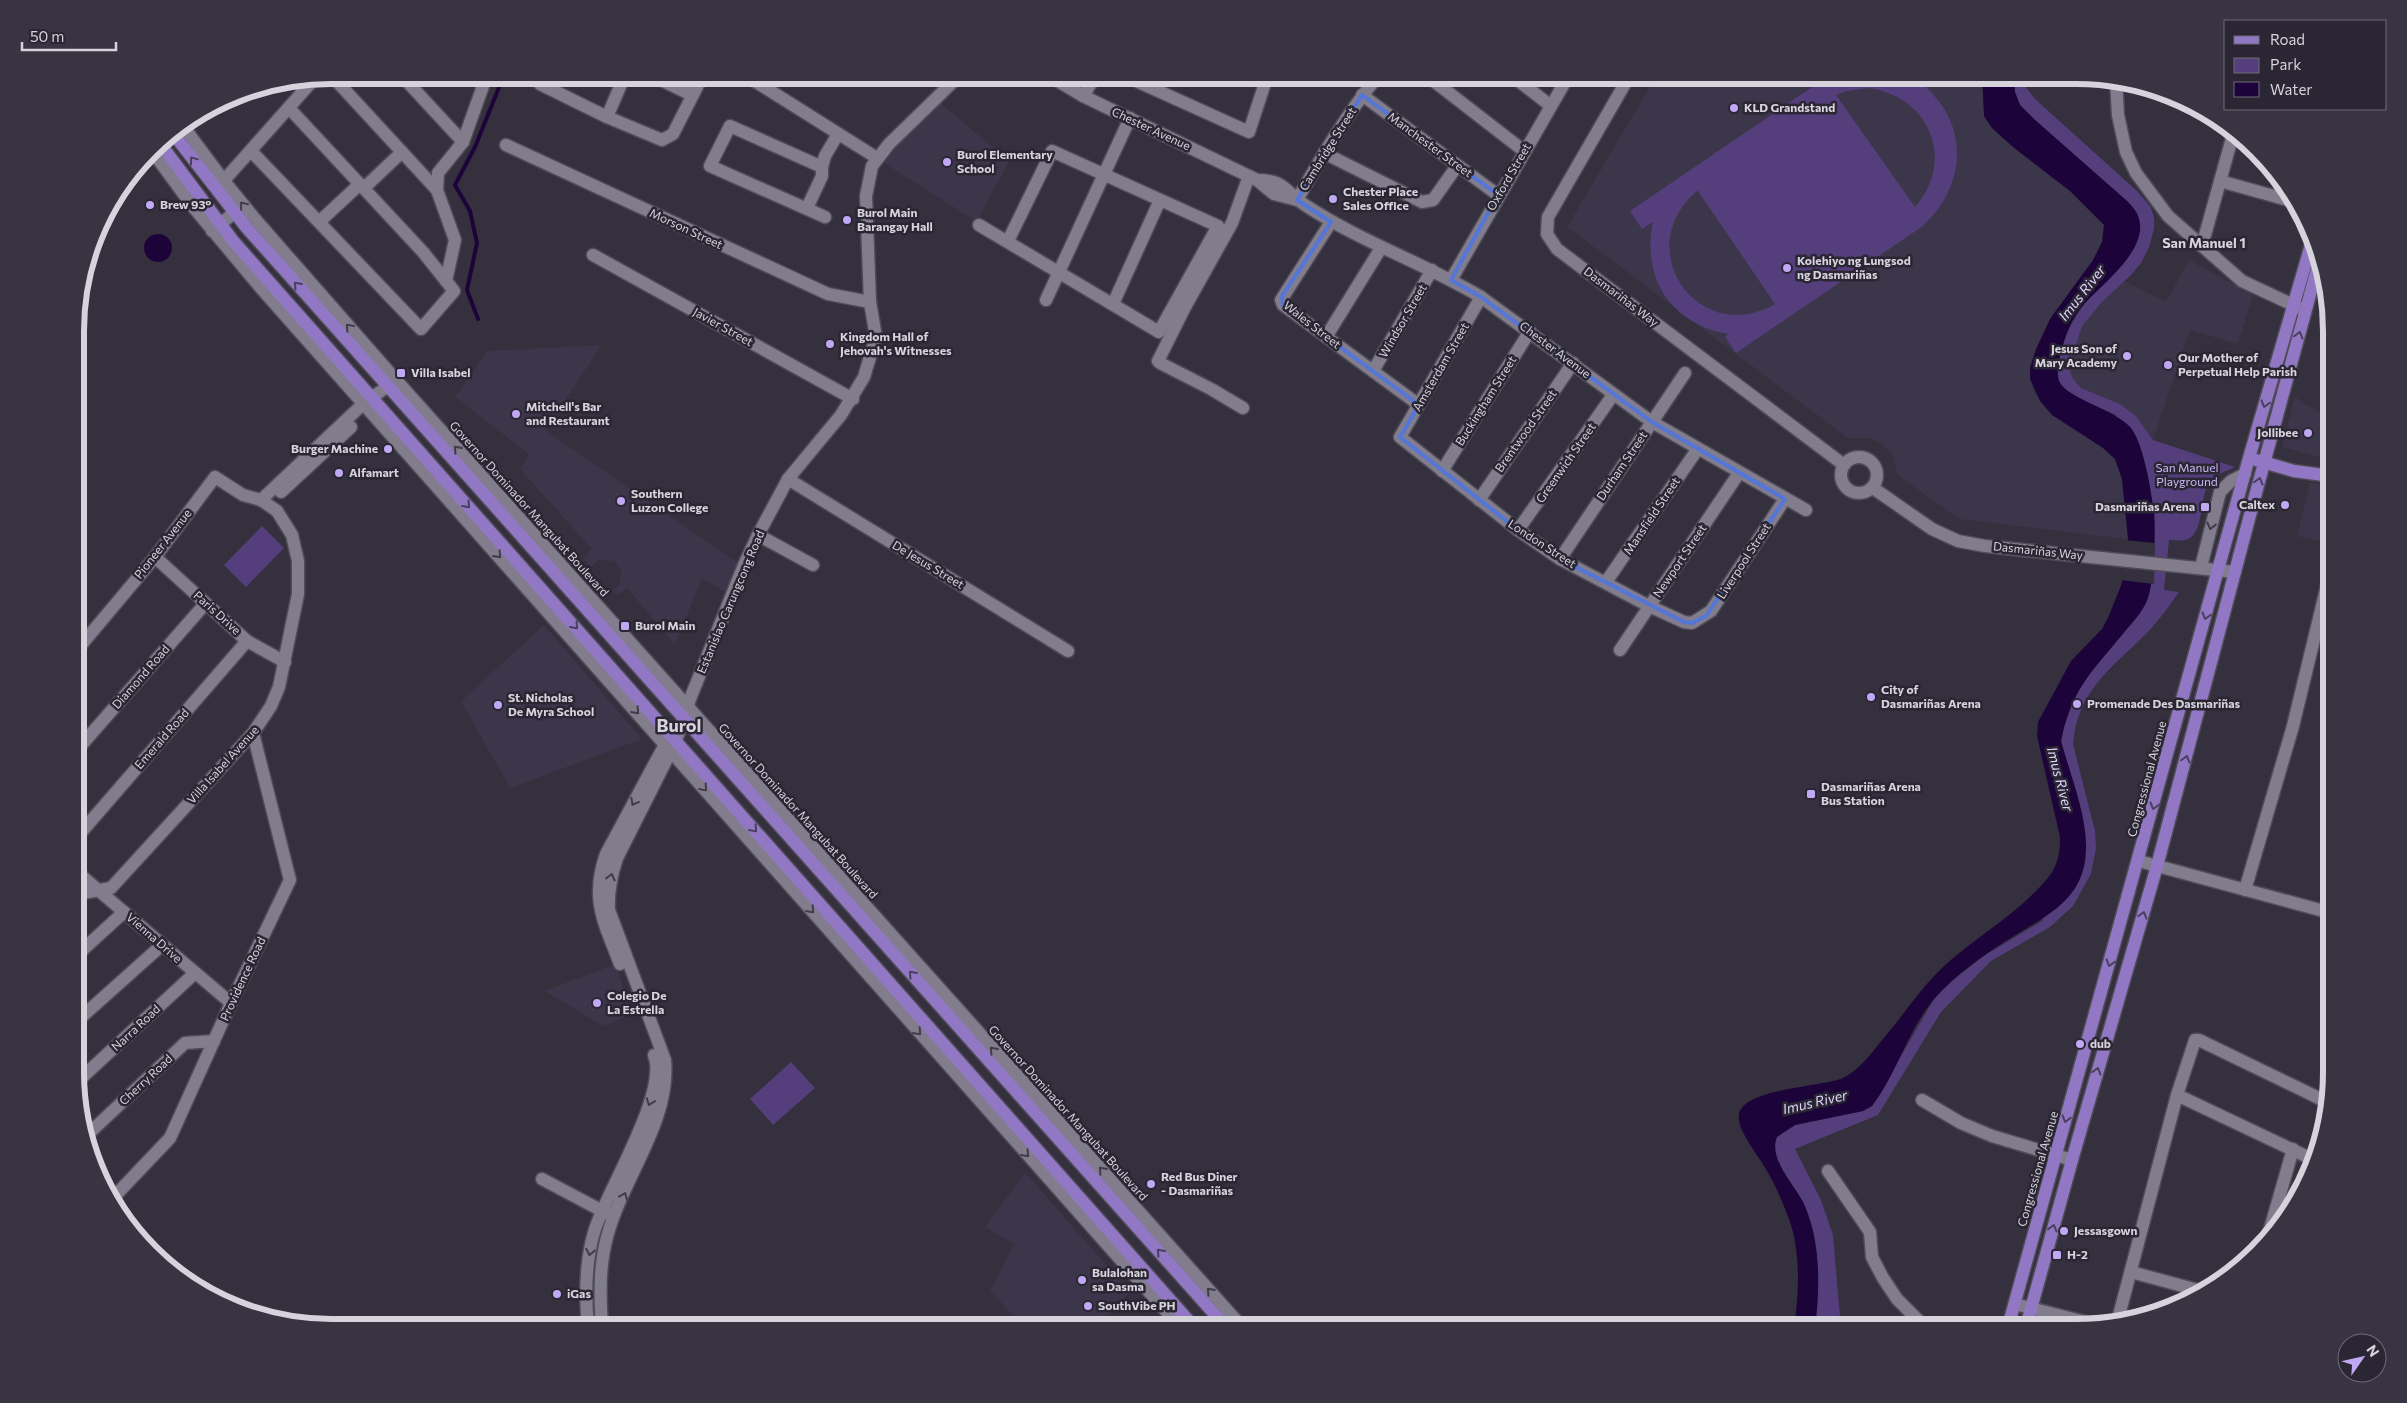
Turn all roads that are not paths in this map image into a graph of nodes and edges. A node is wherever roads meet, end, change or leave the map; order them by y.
1 (339, 84) edge
2 (409, 84) edge
3 (481, 84) edge
4 (540, 84) edge
5 (621, 84) edge
6 (669, 84) edge
7 (698, 84) edge
8 (759, 84) edge
9 (951, 84) edge
10 (1063, 84) edge
11 (1090, 84) edge
12 (1143, 84) edge
13 (1265, 84) edge
14 (1371, 84) edge
15 (1438, 84) edge
16 (1523, 84) edge
17 (1564, 84) edge
18 (1625, 84) edge
19 (310, 85) edge
20 (2116, 87) edge
21 (692, 95) junction
22 (1362, 95) junction
23 (1083, 96) junction
24 (1551, 106) junction
25 (289, 108) junction
26 (607, 117) junction
27 (1130, 118) junction
28 (186, 131) edge
29 (838, 134) junction
30 (178, 137) edge
31 (2232, 139) edge
32 (463, 142) junction
33 (506, 145) dead end
34 (164, 149) edge
35 (251, 151) junction
36 (1524, 151) junction
37 (402, 152) junction
38 (1324, 153) junction
39 (156, 156) edge
40 (877, 158) junction
41 (1458, 166) junction
42 (822, 167) junction
43 (1104, 174) junction
44 (1253, 178) junction
45 (2220, 181) junction
46 (220, 185) junction
47 (362, 186) junction
48 (437, 190) junction
49 (1498, 195) junction
50 (2285, 199) edge
51 (1160, 200) junction
52 (1297, 200) junction
53 (807, 208) junction
54 (235, 212) junction
55 (824, 217) dead end
56 (319, 222) junction
57 (1331, 222) junction
58 (979, 225) dead end
59 (216, 228) junction
60 (1008, 241) junction
61 (2202, 246) junction
62 (1381, 248) junction
63 (2310, 252) edge
64 (593, 255) dead end
65 (2316, 269) edge
66 (1432, 270) junction
67 (1059, 272) junction
68 (1451, 280) junction
69 (446, 281) junction
70 (1481, 297) junction
71 (1046, 300) dead end
72 (870, 302) junction
73 (1112, 304) junction
74 (2300, 308) junction
75 (1530, 331) junction
76 (1326, 337) junction
77 (1573, 363) junction
78 (1373, 371) junction
79 (1685, 373) dead end
80 (388, 386) junction
81 (1613, 395) junction
82 (853, 398) junction
83 (370, 404) junction
84 (1419, 404) junction
85 (1243, 408) dead end
86 (1652, 422) junction
87 (1400, 437) joint
88 (1697, 450) junction
89 (2249, 458) junction
90 (2264, 462) junction
91 (1844, 464) junction
92 (1442, 471) junction
93 (1739, 473) junction
94 (2245, 474) junction
95 (2323, 475) edge
96 (788, 479) junction
97 (1873, 488) junction
98 (1785, 498) junction
99 (1479, 500) junction
100 (264, 502) junction
101 (1806, 510) dead end
102 (1518, 530) junction
103 (758, 535) junction
104 (155, 557) junction
105 (1560, 559) junction
106 (813, 565) dead end
107 (2201, 567) junction
108 (2219, 569) junction
109 (2235, 572) junction
110 (1606, 582) junction
111 (2323, 602) edge
112 (205, 604) junction
113 (1649, 606) junction
114 (1700, 620) joint
115 (248, 641) junction
116 (84, 642) edge
117 (1620, 650) dead end
118 (1068, 651) dead end
119 (285, 662) junction
120 (685, 713) junction
121 (253, 733) junction
122 (84, 742) edge
123 (671, 743) junction
124 (84, 829) edge
125 (2139, 861) junction
126 (2157, 866) junction
127 (84, 878) edge
128 (96, 889) junction
129 (2245, 890) junction
130 (84, 892) edge
131 (124, 912) junction
132 (2323, 912) edge
133 (864, 921) junction
134 (848, 936) junction
135 (162, 945) junction
136 (84, 949) edge
137 (195, 973) junction
138 (231, 1004) junction
139 (84, 1015) edge
140 (214, 1041) junction
141 (84, 1076) edge
142 (2177, 1095) junction
143 (2322, 1099) edge
144 (1922, 1100) dead end
145 (91, 1131) edge
146 (2293, 1150) junction
147 (2056, 1156) junction
148 (2308, 1157) edge
149 (2072, 1160) junction
150 (1828, 1171) dead end
151 (542, 1179) dead end
152 (116, 1194) edge
153 (602, 1211) junction
154 (615, 1218) junction
155 (2272, 1223) edge
156 (2131, 1272) junction
157 (2194, 1289) edge
158 (2015, 1304) junction
159 (2032, 1309) junction
160 (2119, 1316) edge
161 (588, 1319) edge
162 (602, 1319) edge
163 (1173, 1319) edge
164 (1187, 1319) edge
165 (1219, 1319) edge
166 (1235, 1319) edge
167 (1917, 1319) edge
168 (2011, 1319) edge
169 (2029, 1319) edge
170 (2072, 1319) edge

1 - 37 street
2 - 32 street
3 - 32 street
4 - 26 street
5 - 26 street
6 - 21 street
7 - 21 street
8 - 29 street
9 - 40 street, Estanislao Carungcong Road
10 - 23 street, Chester Avenue
11 - 23 street
12 - 13 street
14 - 22 street, Cambridge Street
15 - 36 street
16 - 24 street
17 - 24 street, Oxford Street
18 - 91 street, Dasmariñas Way
19 - 25 street
20 - 61 street
21 - 26 street
22 - 38 street, Cambridge Street
22 - 41 street, Manchester Street
23 - 27 street, Chester Avenue
24 - 36 street, Oxford Street
25 - 35 street
25 - 47 street
27 - 43 street
27 - 44 street, Chester Avenue
28 - 46 street, Governor Dominador Mangubat Boulevard
29 - 40 street
29 - 42 street
46 -> 30 main road, Governor Dominador Mangubat Boulevard
31 - 45 street
32 - 48 street
33 - 72 street, Morson Street
34 - 59 main road
35 - 46 street
35 - 56 street
36 - 49 street, Oxford Street
37 - 47 street
37 - 48 street
38 - 41 street
38 - 52 street, Cambridge Street
39 - 59 street
40 - 72 street, Estanislao Carungcong Road
41 - 49 street, Manchester Street
42 - 53 street
42 - 53 street
43 - 51 street
43 - 60 street
43 - 67 street
44 - 52 street, Chester Avenue
44 - 85 street
45 - 50 street
45 - 61 street
46 - 54 main road, Governor Dominador Mangubat Boulevard
120 -> 46 street, Governor Dominador Mangubat Boulevard
47 - 56 street
47 - 69 street
48 - 69 street
49 - 68 street, Oxford Street
51 - 73 street
51 - 73 street
52 - 57 street, Chester Avenue
53 - 55 street
54 - 59 street
80 -> 54 main road, Governor Dominador Mangubat Boulevard
56 - 69 street
57 - 62 street, Chester Avenue
57 - 76 street, Wales Street
58 - 60 street
59 - 83 main road
60 - 67 street
61 - 74 street
62 - 66 street, Chester Avenue
62 - 76 street
63 - 74 main road, Congressional Avenue
64 - 82 street, Javier Street
65 - 74 main road, Congressional Avenue
66 - 68 street, Chester Avenue
66 - 78 street, Windsor Street
67 - 71 street
67 - 73 street
68 - 70 street, Chester Avenue
70 - 75 street, Chester Avenue
70 - 84 street, Amsterdam Street
72 - 82 street, Estanislao Carungcong Road
74 -> 89 main road, Congressional Avenue
90 -> 74 main road, Congressional Avenue
75 - 77 street, Chester Avenue
75 - 92 street, Buckingham Street
76 - 78 street, Wales Street
77 - 81 street, Chester Avenue
77 - 99 street, Brentwood Street
78 - 84 street, Wales Street
79 - 86 street, Durham Street
80 - 83 street
80 - 120 main road, Governor Dominador Mangubat Boulevard
81 - 86 street, Chester Avenue
81 - 102 street, Greenwich Street
82 - 96 street, Estanislao Carungcong Road
83 - 100 street
83 -> 123 main road
84 - 87 street, Amsterdam Street
86 - 88 street, Chester Avenue
86 - 105 street, Durham Street
87 - 92 street, London Street
88 - 93 street, Chester Avenue
88 - 110 street, Mansfield Street
89 - 90 main road
89 - 94 main road, Congressional Avenue
90 - 95 main road
109 -> 90 main road, Congressional Avenue
91 - 97 street
91 - 97 street
92 - 99 street, London Street
93 - 98 street, Chester Avenue
93 - 113 street, Newport Street
94 -> 107 street
94 - 108 main road, Congressional Avenue
96 - 103 street, Estanislao Carungcong Road
96 - 118 street, De Jesus Street
97 - 107 street, Dasmariñas Way
98 - 101 street, Chester Avenue
98 - 114 street, Liverpool Street
99 - 102 street, London Street
100 - 104 street, Pioneer Avenue
100 - 119 street, Villa Isabel Avenue
102 - 105 street, London Street
103 - 106 street
103 - 120 street, Estanislao Carungcong Road
104 - 112 street, Paris Drive
104 - 116 street, Pioneer Avenue
105 - 110 street, London Street
107 - 108 street, Dasmariñas Way
108 - 109 street, Dasmariñas Way
108 -> 125 main road, Congressional Avenue
126 -> 109 main road, Congressional Avenue
110 - 113 street, London Street
111 - 129 street
112 - 115 street, Paris Drive
112 - 122 street, Diamond Road
113 - 114 street, London Street
113 - 117 street, Newport Street
115 - 119 street, Paris Drive
115 - 124 street, Emerald Road
119 - 121 street, Villa Isabel Avenue
120 - 123 street, Estanislao Carungcong Road
120 - 133 main road, Governor Dominador Mangubat Boulevard
166 -> 120 street, Governor Dominador Mangubat Boulevard
121 - 128 street, Villa Isabel Avenue
121 - 138 street, Providence Road
123 -> 134 main road
123 -> 153 street, Estanislao Carungcong Road
154 -> 123 street, Estanislao Carungcong Road
123 -> 163 street
125 - 126 street
125 -> 147 main road, Congressional Avenue
126 - 129 street
149 -> 126 main road, Congressional Avenue
127 - 128 street, Vienna Drive
128 - 130 street, Villa Isabel Avenue
128 - 131 street, Vienna Drive
129 - 132 street
131 - 135 street, Vienna Drive
131 - 136 street
133 - 134 main road
165 -> 133 main road, Governor Dominador Mangubat Boulevard
134 - 164 main road
135 - 137 street, Vienna Drive
135 - 139 street
137 - 138 street, Vienna Drive
137 - 141 street, Narra Road
138 - 140 street, Providence Road
140 - 145 street, Cherry Road
140 - 152 street, Providence Road
142 - 143 street
142 - 146 street
142 - 156 street
144 - 147 street
146 - 148 street
146 - 155 street
147 - 149 street
147 - 158 main road, Congressional Avenue
159 -> 149 main road, Congressional Avenue
150 - 167 street
151 - 153 street
153 - 154 street
153 -> 161 street, Estanislao Carungcong Road
154 - 162 street, Estanislao Carungcong Road
156 - 157 street
156 - 160 street
158 - 159 street
158 - 168 main road, Congressional Avenue
159 - 169 main road, Congressional Avenue
159 - 170 street

